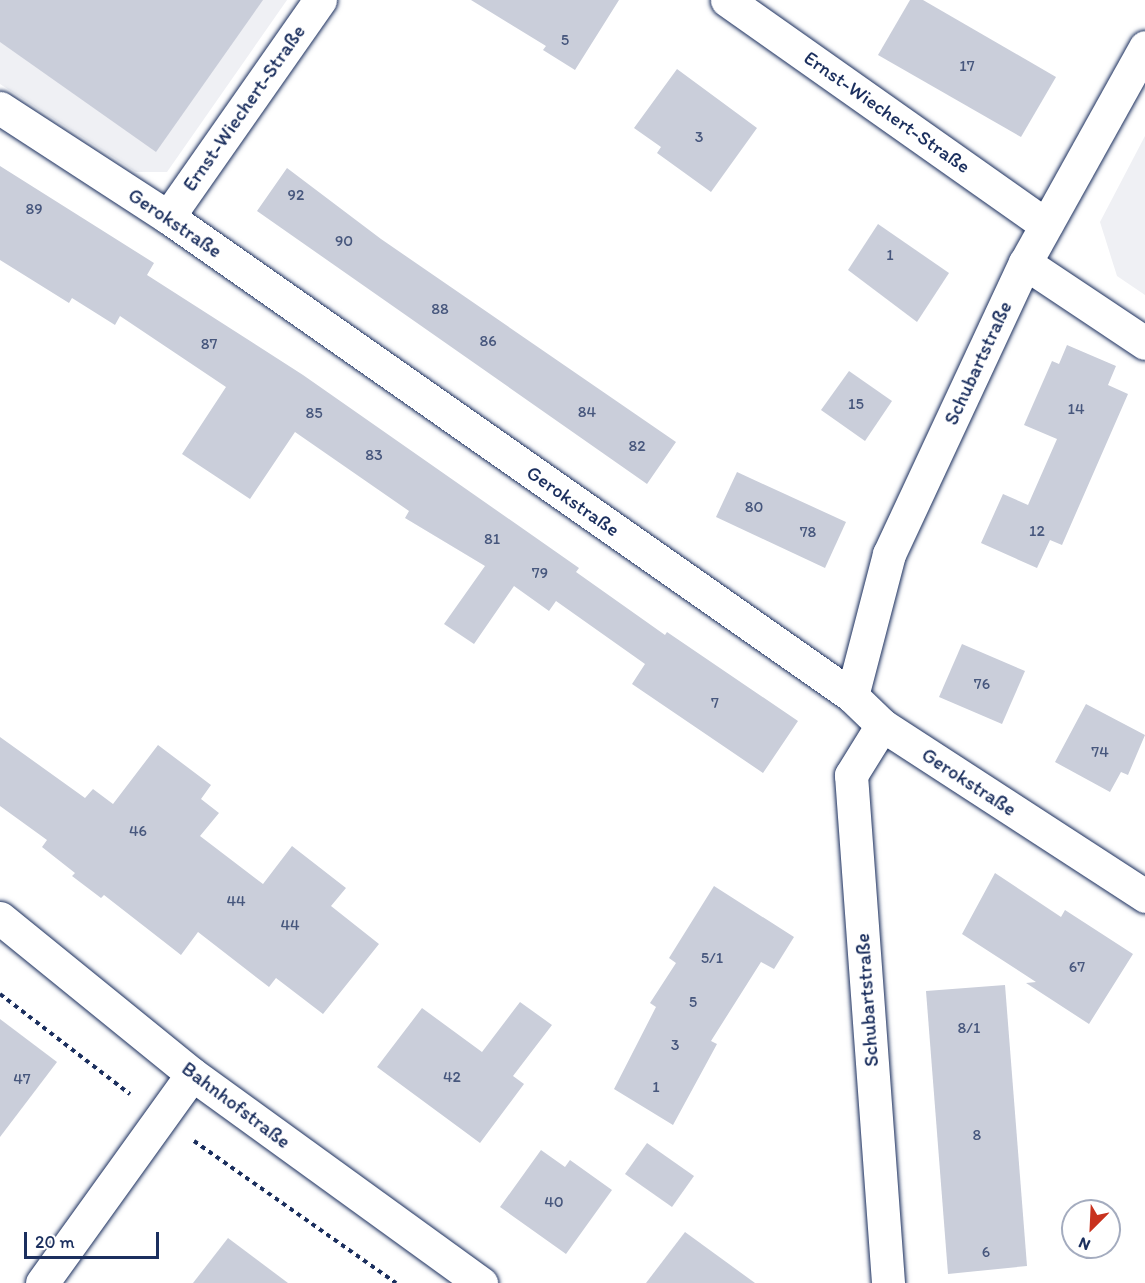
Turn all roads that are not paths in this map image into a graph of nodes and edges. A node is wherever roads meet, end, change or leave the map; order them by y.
1 (320, 0) edge
2 (727, 0) edge
3 (1145, 47) edge
4 (0, 108) edge
5 (168, 217) junction
6 (1046, 225) junction
7 (1025, 263) junction
8 (1145, 343) edge
9 (852, 696) junction
10 (882, 725) junction
11 (1145, 896) edge
12 (0, 918) edge
13 (192, 1074) junction
14 (42, 1283) edge
15 (481, 1283) edge
16 (888, 1283) edge

1 - 5 street, Ernst-Wiechert-Straße
2 - 6 street, Ernst-Wiechert-Straße
3 - 6 street, Schubartstraße
4 - 5 street, Gerokstraße
5 - 9 street, Gerokstraße
6 - 7 street, Schubartstraße
7 - 8 street
7 - 9 street, Schubartstraße
9 - 10 street, Gerokstraße
10 - 11 street, Gerokstraße
10 - 16 street, Schubartstraße
12 - 13 street, Bahnhofstraße
13 - 14 street
13 - 15 street, Bahnhofstraße

